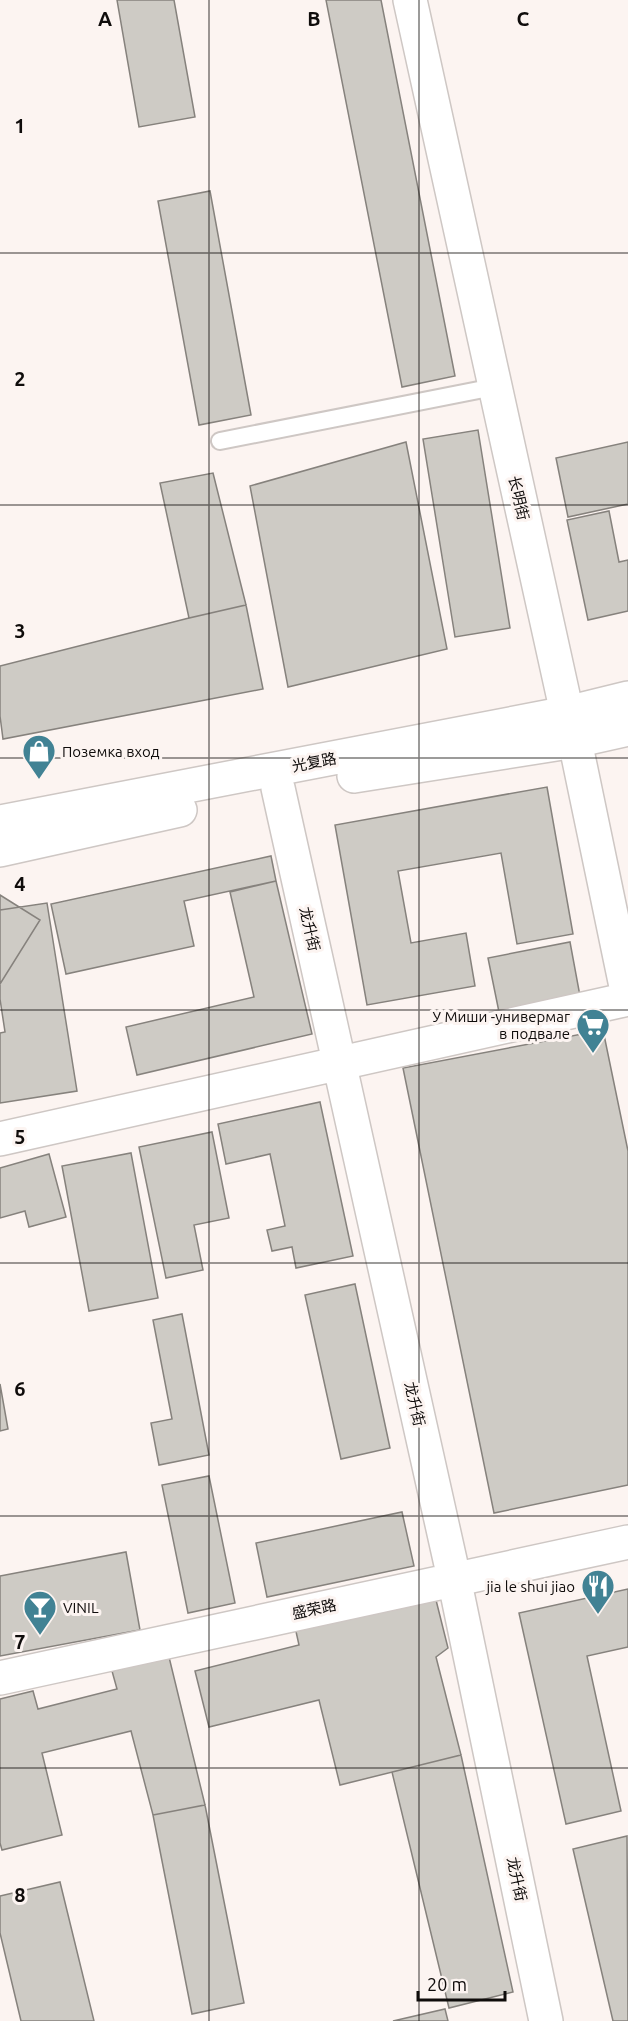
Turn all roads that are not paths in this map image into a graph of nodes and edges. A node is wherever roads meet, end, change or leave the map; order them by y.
1 (410, 0) edge
2 (495, 387) junction
3 (220, 441) dead end
4 (628, 698) edge
5 (571, 727) junction
6 (628, 729) edge
7 (278, 788) junction
8 (0, 822) edge
9 (0, 850) edge
10 (628, 997) edge
11 (340, 1063) junction
12 (0, 1139) edge
13 (628, 1542) edge
14 (454, 1578) junction
15 (0, 1678) edge
16 (546, 2021) edge

1 - 2 street, 长明街
2 - 3 lane
2 - 5 street, 长明街
4 - 5 street, 光复路
5 - 6 street, 光复路
5 - 7 street, 光复路
5 - 8 street, 光复路
5 - 10 street, 长明街
7 - 9 street, 光复路
7 - 11 street, 龙升街
10 - 11 street
11 - 12 street
11 - 14 street, 龙升街
13 - 14 street, 盛荣路
14 - 15 street, 盛荣路
14 - 16 street, 龙升街

